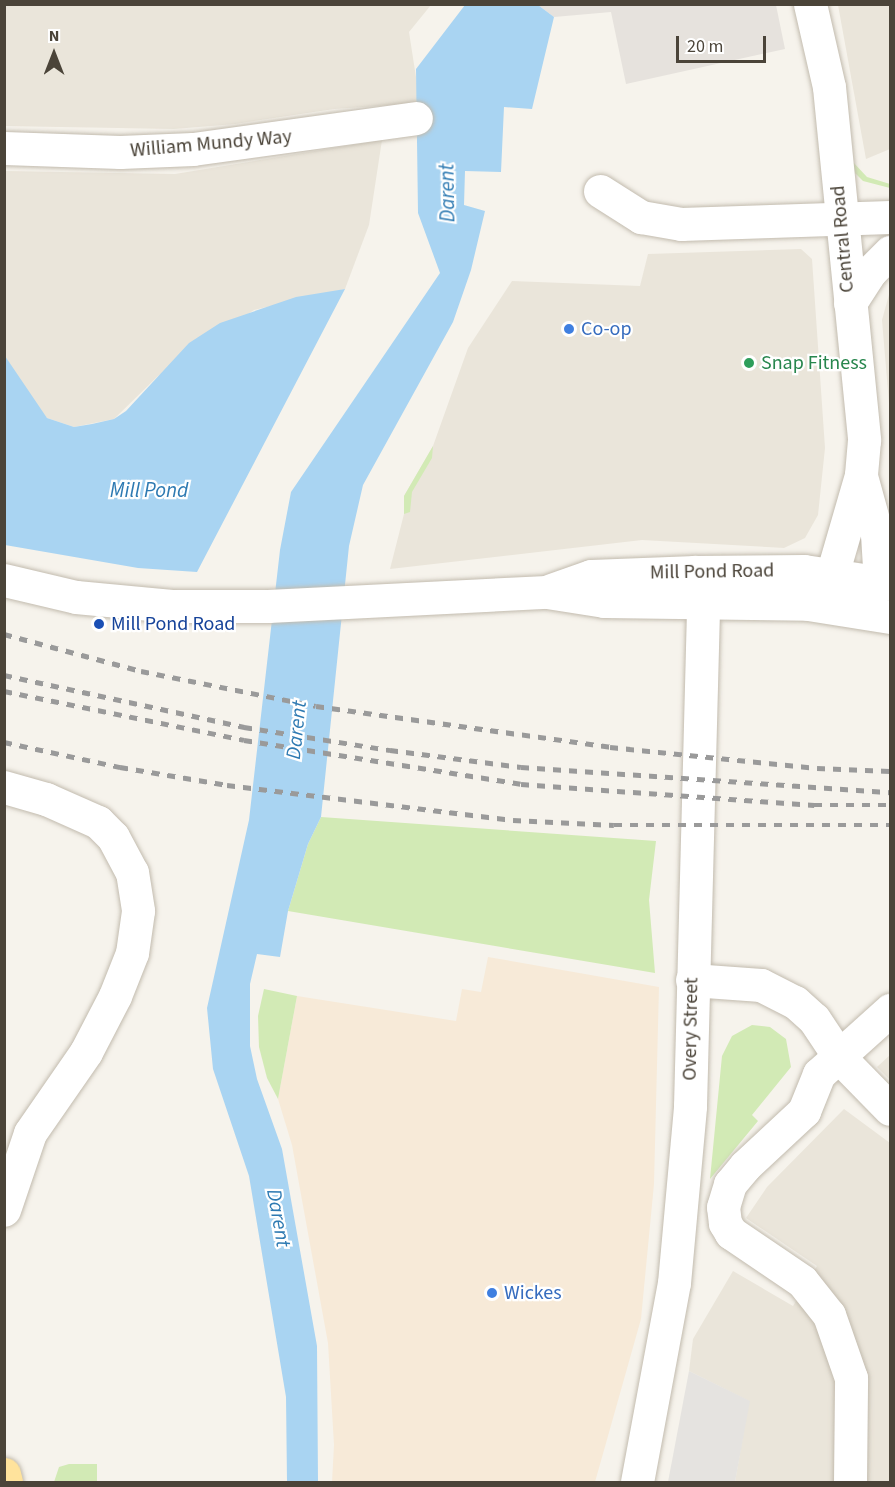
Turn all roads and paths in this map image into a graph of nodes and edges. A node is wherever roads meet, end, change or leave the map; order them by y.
1 (810, 4) edge
2 (416, 118) dead end
3 (4, 148) edge
4 (600, 191) dead end
5 (891, 217) edge
6 (842, 218) junction
7 (891, 252) edge
8 (850, 303) junction
9 (861, 475) junction
10 (832, 575) junction
11 (4, 580) edge
12 (885, 584) edge
13 (699, 586) junction
14 (856, 610) junction
15 (891, 617) edge
16 (4, 787) edge
17 (692, 980) junction
18 (891, 1010) edge
19 (840, 1058) junction
20 (891, 1109) edge
21 (17, 1143) edge
22 (4, 1210) edge
23 (4, 1474) edge
24 (6, 1482) edge
25 (637, 1482) edge
26 (850, 1482) edge

1 - 6 street, Central Road
2 - 3 street, William Mundy Way
4 - 6 street
5 - 6 street
6 - 8 street, Central Road
7 - 8 street
8 - 9 street, Central Road
9 - 10 street, Central Road
9 - 12 street, Central Road
10 - 12 street, Mill Pond Road
10 - 13 street, Mill Pond Road
10 - 14 street
11 - 13 street, Mill Pond Road
12 - 14 street
13 - 14 street, Mill Pond Road
13 - 17 street, Overy Street
14 - 15 street, Mill Pond Road
16 - 21 street
17 - 19 street
17 - 25 street, Overy Street
18 - 19 street
19 - 20 street
19 - 26 street
21 - 22 street
23 - 24 main road

